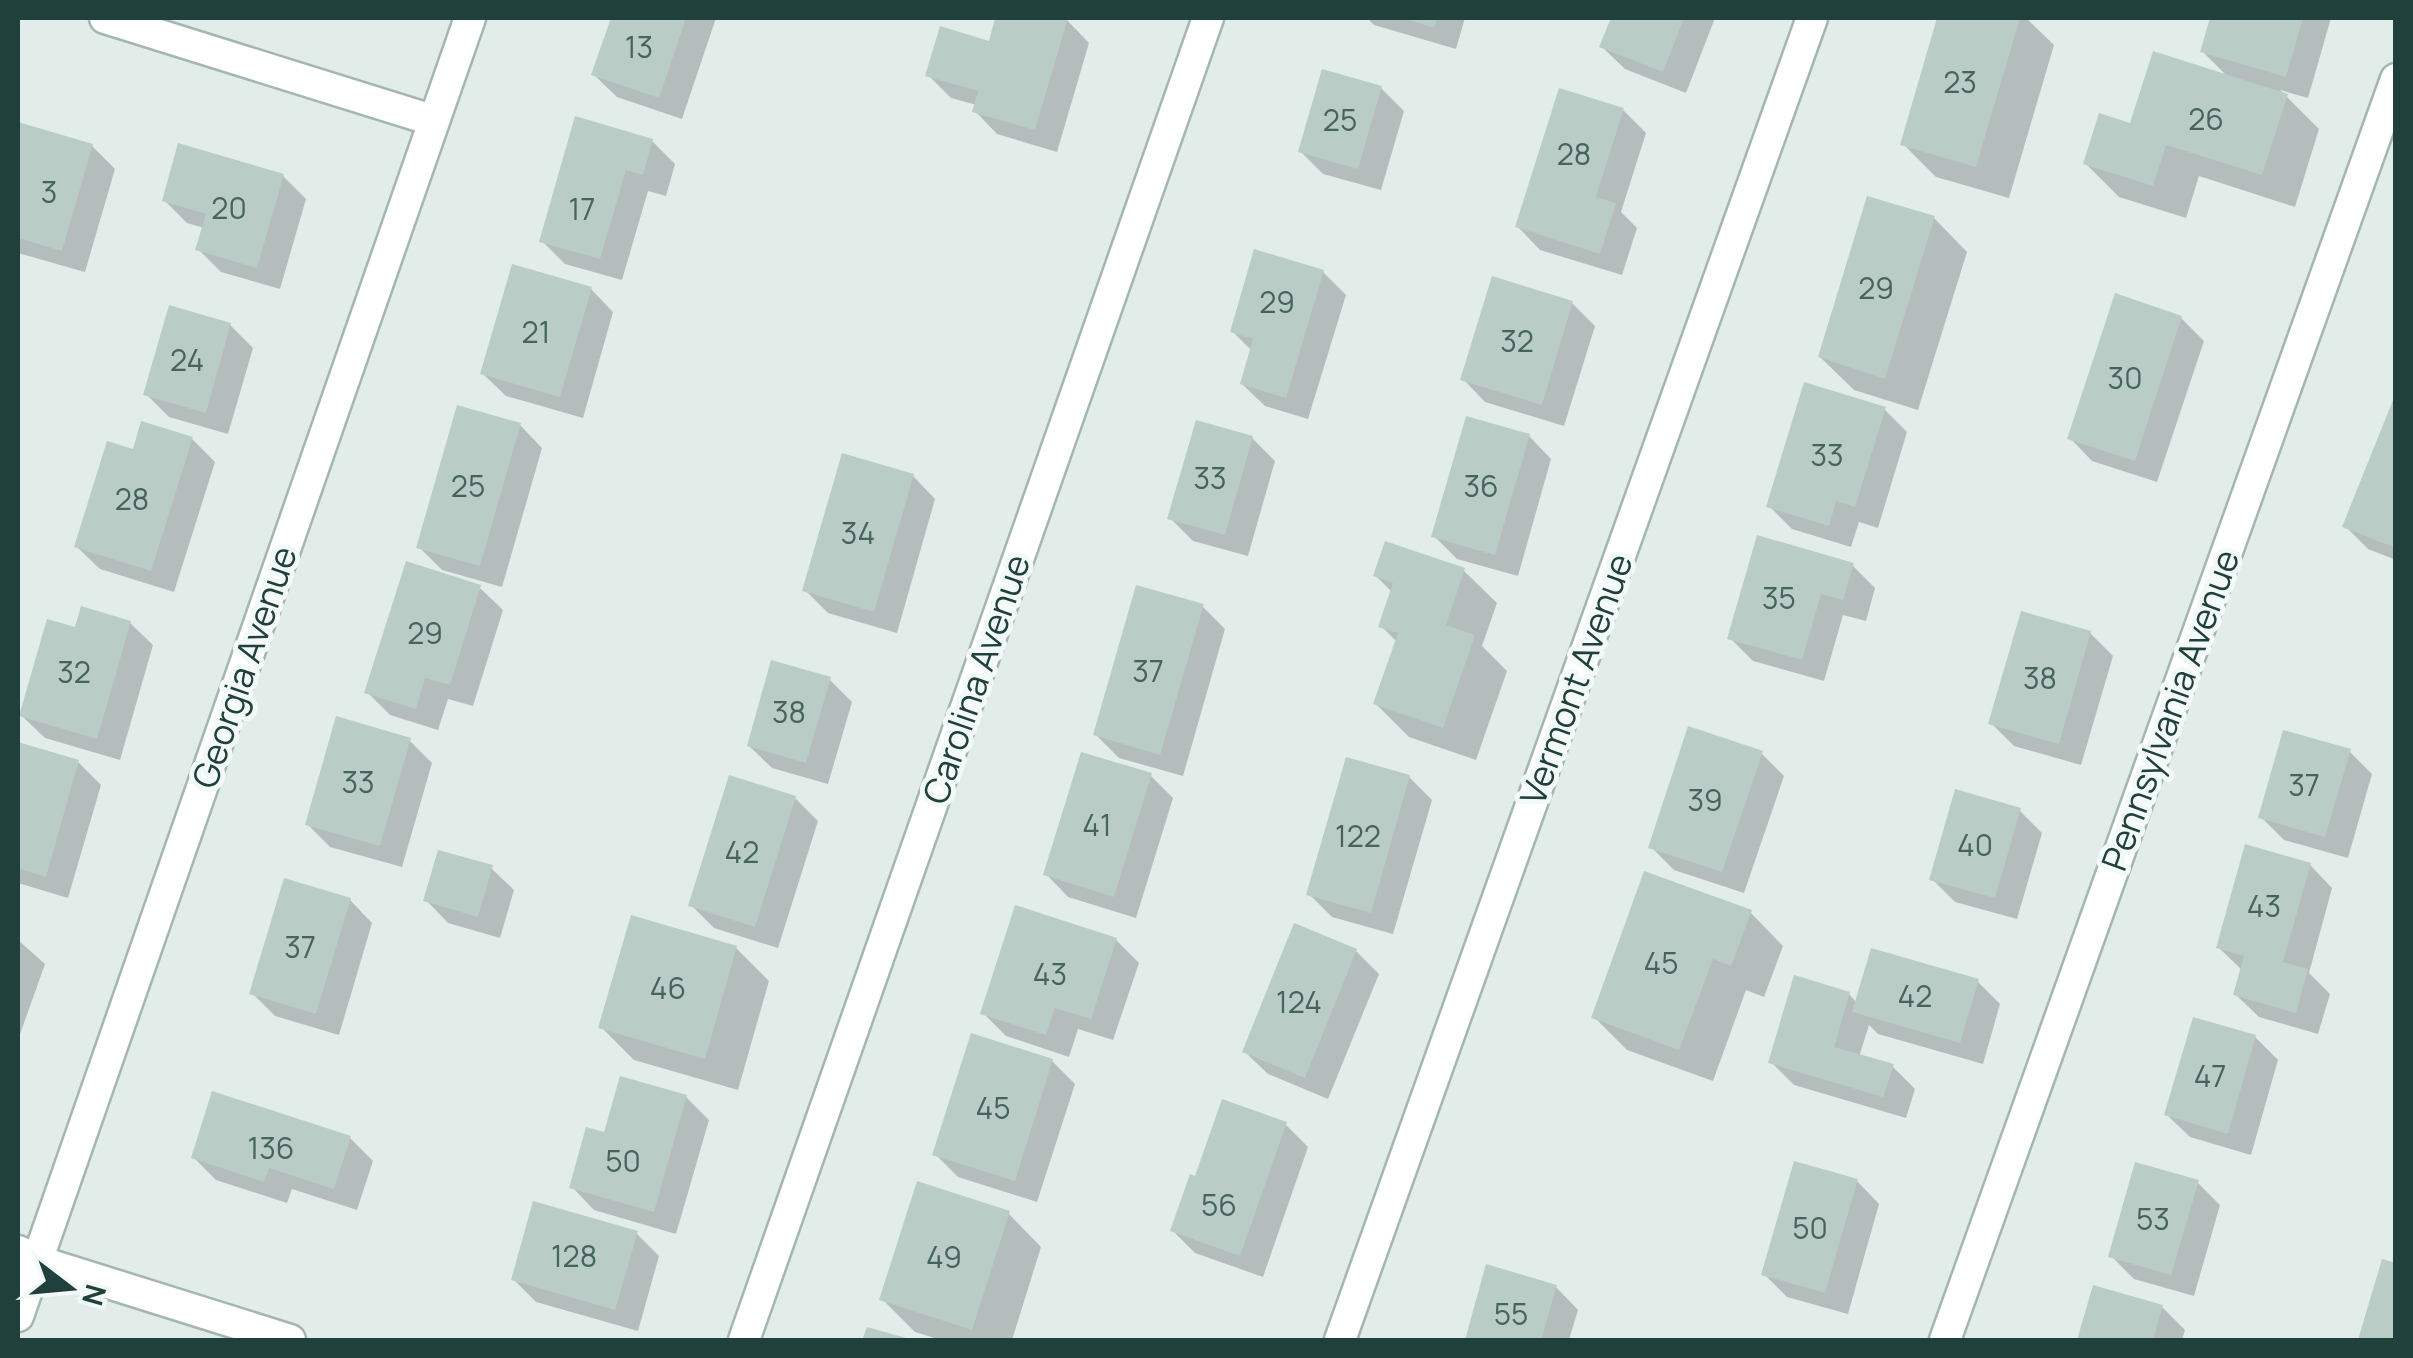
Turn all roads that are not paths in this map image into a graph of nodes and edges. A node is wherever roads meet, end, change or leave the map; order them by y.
1 (104, 18) edge
2 (470, 18) edge
3 (1208, 18) edge
4 (1812, 18) edge
5 (2396, 78) edge
6 (432, 120) junction
7 (28, 1256) edge
8 (18, 1316) edge
9 (290, 1340) edge
10 (744, 1340) edge
11 (1340, 1340) edge
12 (1945, 1340) edge

1 - 6 street
2 - 6 street, Georgia Avenue
3 - 10 street, Carolina Avenue
4 - 11 street, Vermont Avenue
5 - 12 street, Pennsylvania Avenue
6 - 7 street, Georgia Avenue
7 - 8 street, Georgia Avenue
7 - 9 street

